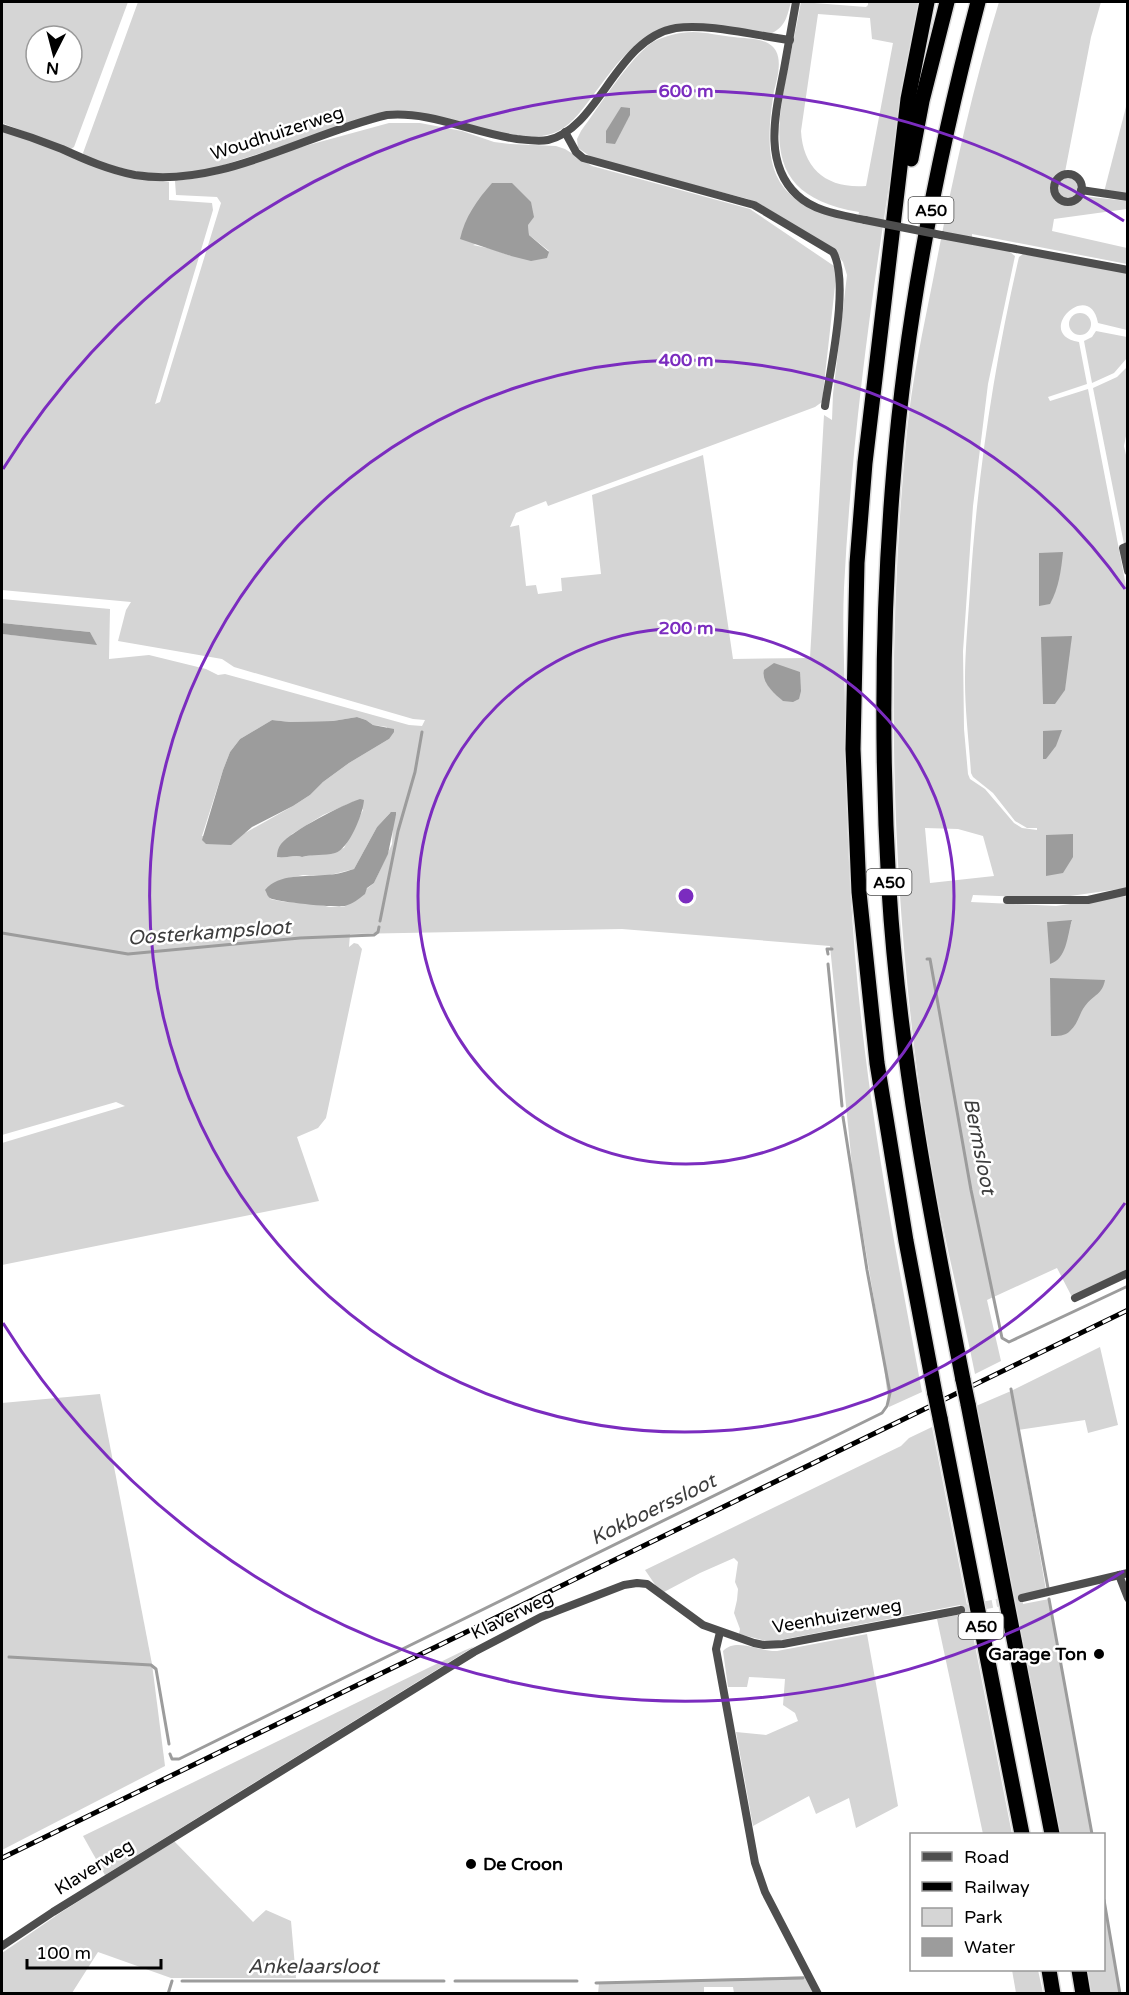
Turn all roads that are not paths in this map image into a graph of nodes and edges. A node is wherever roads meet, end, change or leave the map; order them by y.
1 (796, 2) edge
2 (927, 2) edge
3 (947, 2) edge
4 (978, 2) edge
5 (986, 2) edge
6 (790, 40) junction
7 (968, 41) junction
8 (2, 128) edge
9 (565, 132) junction
10 (1081, 190) dead end
11 (1128, 197) edge
12 (890, 268) junction
13 (1128, 270) edge
14 (825, 406) dead end
15 (1128, 546) edge
16 (1128, 572) edge
17 (1128, 891) edge
18 (1007, 900) dead end
19 (1128, 1273) edge
20 (1075, 1298) dead end
21 (1124, 1574) edge
22 (1022, 1598) tunnel mouth
23 (1128, 1598) edge
24 (961, 1610) tunnel mouth
25 (720, 1632) junction
26 (1022, 1833) edge
27 (1052, 1833) edge
28 (2, 1946) edge
29 (1048, 1971) edge
30 (1079, 1971) edge
31 (818, 1994) edge
32 (1053, 1994) edge
33 (1083, 1994) edge

1 - 6 street
2 - 12 highway, A50
3 - 12 highway, A50
4 - 7 highway, A50
5 - 7 highway, A50
6 - 9 street, Woudhuizerweg
6 - 13 street, bridge
7 - 27 highway, A50, bridge
8 - 9 street, Woudhuizerweg
9 - 14 street
10 - 11 street
12 - 26 highway, A50, bridge
15 - 16 street
17 - 18 street
19 - 20 street
21 - 22 street
21 - 23 street
24 - 25 street, Veenhuizerweg
25 - 28 street, Klaverweg
25 - 31 street
29 - 32 highway
30 - 33 highway

